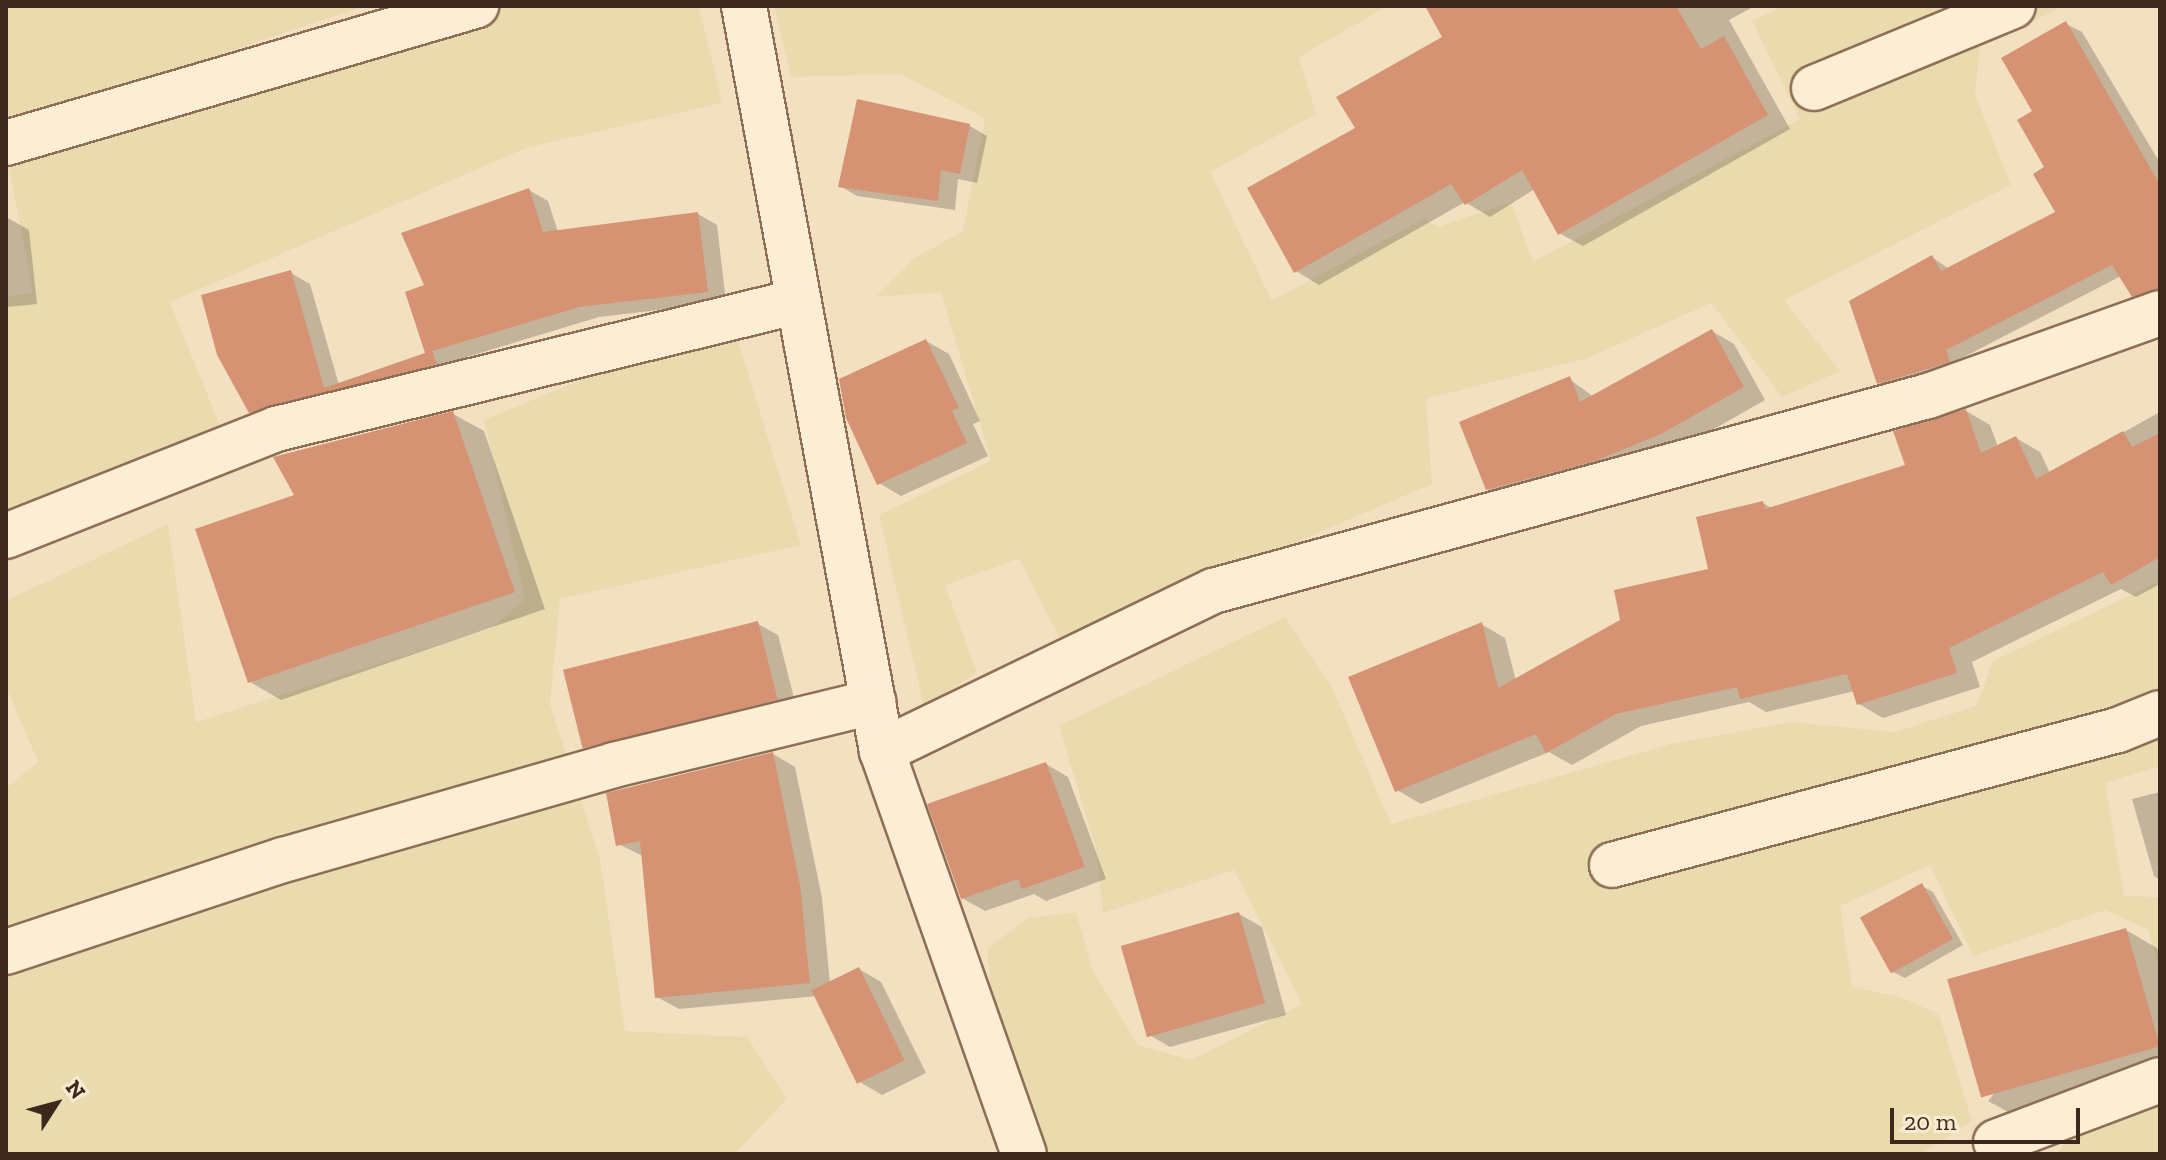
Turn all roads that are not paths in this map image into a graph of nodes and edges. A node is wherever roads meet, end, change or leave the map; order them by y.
1 (476, 6) edge
2 (744, 6) edge
3 (2013, 6) edge
4 (1814, 88) dead end
5 (6, 143) edge
6 (795, 302) junction
7 (2160, 313) edge
8 (6, 536) edge
9 (873, 702) junction
10 (2160, 713) edge
11 (882, 751) junction
12 (1612, 865) dead end
13 (6, 952) edge
14 (2160, 1080) edge
15 (1996, 1142) dead end
16 (1024, 1154) edge

1 - 5 street
2 - 6 street
3 - 4 street
6 - 8 street
6 - 9 street
7 - 11 street
9 - 11 street
9 - 13 street
10 - 12 street
11 - 16 street
14 - 15 street

